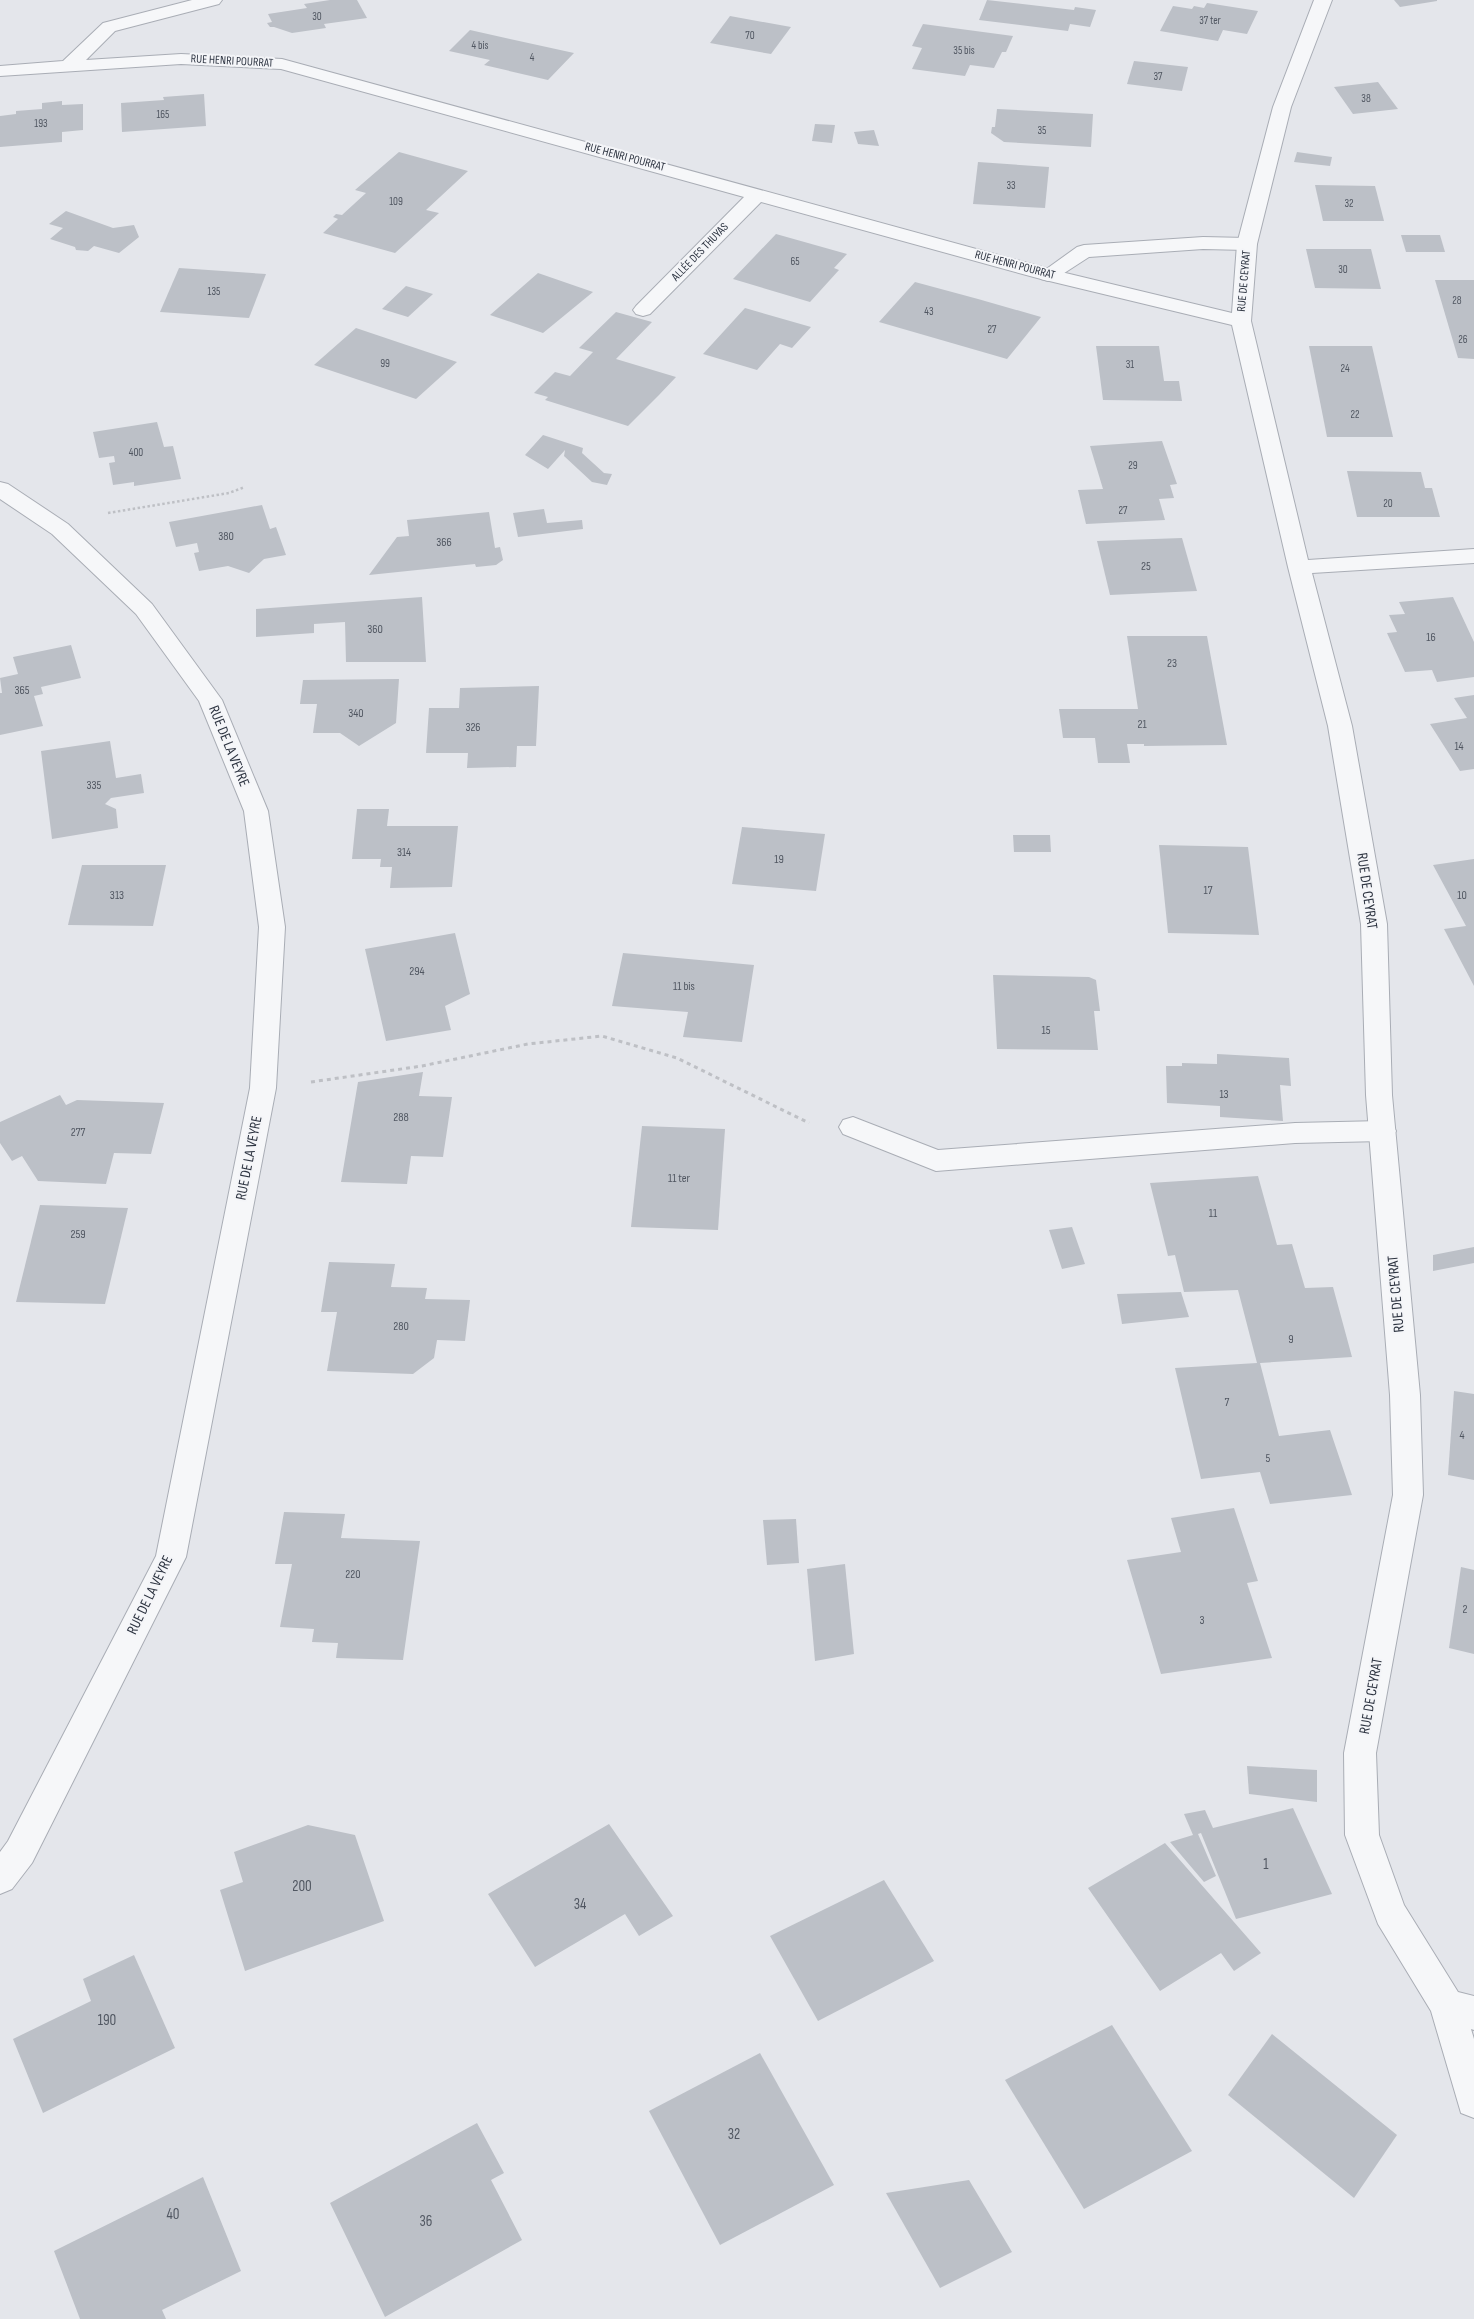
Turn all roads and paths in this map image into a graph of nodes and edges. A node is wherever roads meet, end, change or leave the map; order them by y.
1 (212, 0) edge
2 (1323, 0) edge
3 (69, 66) junction
4 (0, 71) edge
5 (758, 194) junction
6 (1247, 244) junction
7 (1048, 275) junction
8 (643, 310) dead end
9 (1241, 321) junction
10 (245, 487) dead end
11 (0, 489) edge
12 (60, 529) junction
13 (1474, 556) edge
14 (1299, 567) junction
15 (263, 1088) junction
16 (853, 1127) joint
17 (1382, 1131) junction
18 (0, 1878) edge
19 (1461, 2009) edge
20 (1474, 2101) edge

1 - 3 street
2 - 6 street, RUE DE CEYRAT
3 - 4 street, RUE HENRI POURRAT
3 - 5 street, RUE HENRI POURRAT
5 - 7 street, RUE HENRI POURRAT
5 - 8 street, ALLÉE DES THUYAS
6 - 7 street
6 - 9 street, RUE DE CEYRAT
7 - 9 street, RUE HENRI POURRAT
9 - 14 street, RUE DE CEYRAT
10 - 12 path
11 - 12 street, RUE DE LA VEYRE
12 - 15 street, RUE DE LA VEYRE
13 - 14 street
14 - 17 street, RUE DE CEYRAT
15 - 16 path
15 - 18 street, RUE DE LA VEYRE
16 - 17 street
17 - 19 street, RUE DE CEYRAT
19 - 20 street, RUE DE CEYRAT

